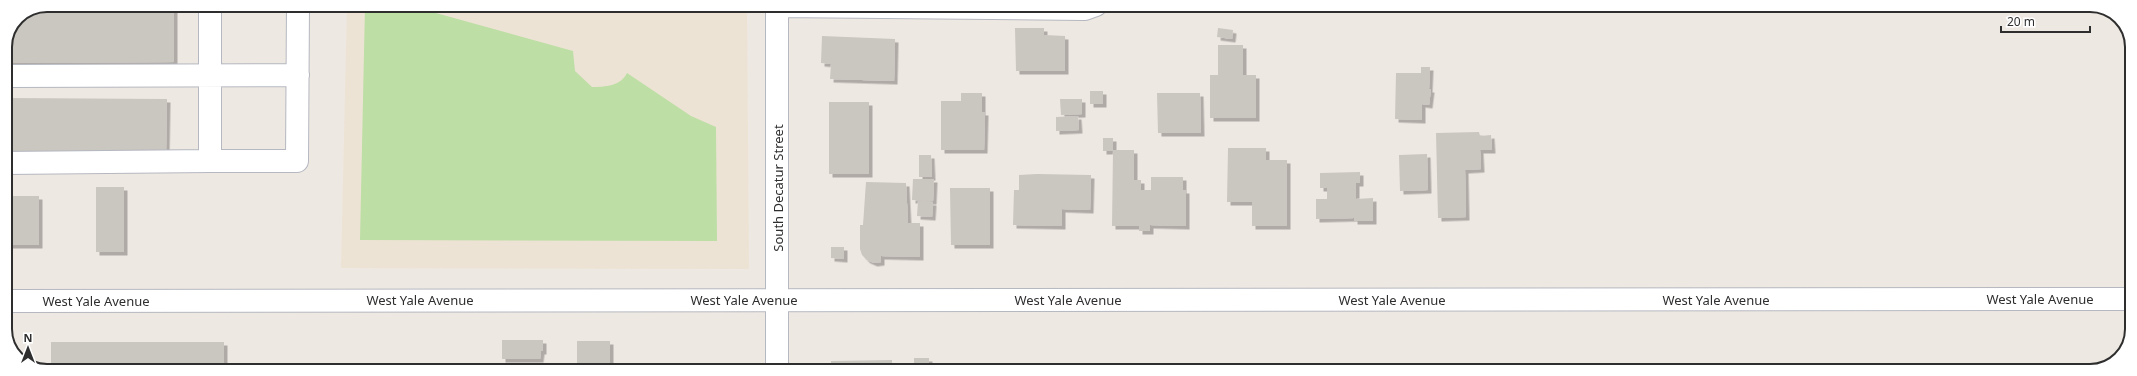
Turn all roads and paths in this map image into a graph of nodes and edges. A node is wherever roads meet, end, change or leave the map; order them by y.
1 (210, 12) edge
2 (298, 12) edge
3 (777, 12) edge
4 (298, 75) junction
5 (12, 76) edge
6 (210, 76) junction
7 (210, 161) junction
8 (12, 163) edge
9 (2125, 299) edge
10 (778, 300) junction
11 (12, 301) edge
12 (777, 364) edge

1 - 6 street
2 - 4 street
3 - 10 street, South Decatur Street
4 - 6 street
4 - 7 street
5 - 6 street
6 - 7 street
7 - 8 street
9 - 10 street, West Yale Avenue
10 - 11 street, West Yale Avenue
10 - 12 street, South Decatur Street

